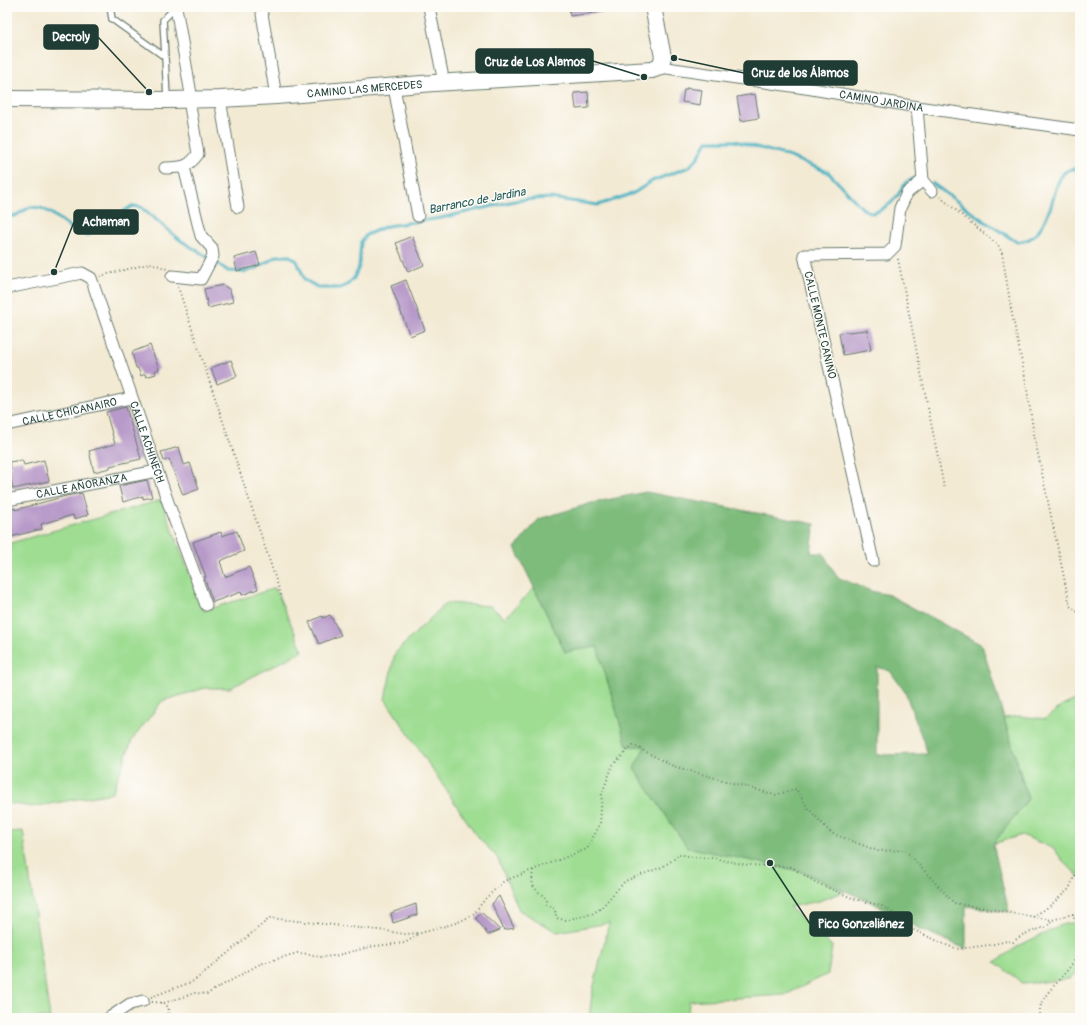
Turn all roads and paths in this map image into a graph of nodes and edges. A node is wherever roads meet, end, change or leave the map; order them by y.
1 (110, 7) edge
2 (170, 7) edge
3 (176, 7) edge
4 (429, 7) edge
5 (653, 7) edge
6 (262, 14) dead end
7 (164, 57) junction
8 (660, 67) junction
9 (444, 83) junction
10 (394, 87) junction
11 (276, 96) junction
12 (7, 99) edge
13 (220, 99) junction
14 (167, 100) junction
15 (191, 100) junction
16 (917, 107) junction
17 (1080, 130) edge
18 (184, 167) junction
19 (165, 168) dead end
20 (923, 180) junction
21 (932, 191) joint
22 (238, 207) dead end
23 (418, 216) dead end
24 (895, 246) junction
25 (172, 276) junction
26 (91, 278) junction
27 (7, 288) edge
28 (131, 398) junction
29 (7, 425) edge
30 (157, 471) junction
31 (944, 487) dead end
32 (7, 500) edge
33 (873, 561) dead end
34 (282, 598) dead end
35 (206, 605) dead end
36 (1080, 614) edge
37 (1080, 863) edge
38 (532, 870) junction
39 (1080, 912) edge
40 (1073, 914) junction
41 (1033, 917) junction
42 (1052, 920) junction
43 (1080, 922) edge
44 (421, 933) junction
45 (1080, 953) edge
46 (143, 1001) junction
47 (164, 1004) junction
48 (169, 1008) junction
49 (109, 1018) edge
50 (166, 1018) edge
51 (170, 1018) edge
52 (1041, 1018) edge

1 - 7 lane
2 - 7 lane
3 - 15 street
4 - 9 street
5 - 8 main road
6 - 11 street
7 - 14 lane
8 - 9 main road, CAMINO LAS MERCEDES
8 - 16 street, CAMINO JARDINA
9 - 10 main road, CAMINO LAS MERCEDES
10 - 11 main road, CAMINO LAS MERCEDES
10 - 23 street
11 - 13 main road, CAMINO LAS MERCEDES
12 - 14 main road, CAMINO LAS MERCEDES
13 - 15 main road, CAMINO LAS MERCEDES
13 - 22 street
14 - 15 main road, CAMINO LAS MERCEDES
15 - 18 street
16 - 17 street, CAMINO JARDINA
16 - 20 street
18 - 19 street
18 - 25 street
20 - 21 street
20 - 24 street
21 - 36 path
24 - 31 path
24 - 33 street, CALLE MONTE CANINO
25 - 26 path
25 - 34 path
26 - 27 street
26 - 28 street, CALLE ACHINECH
28 - 29 street, CALLE CHICANAIRO
28 - 30 street, CALLE ACHINECH
30 - 32 street, CALLE AÑORANZA
30 - 35 street, CALLE ACHINECH
37 - 41 path
38 - 41 path
38 - 42 path
38 - 44 path
39 - 40 path
40 - 42 path
40 - 43 path
41 - 42 path
44 - 46 path
44 - 47 path
45 - 52 path
46 - 47 path
46 - 49 street
47 - 48 path
48 - 50 path
48 - 51 path

